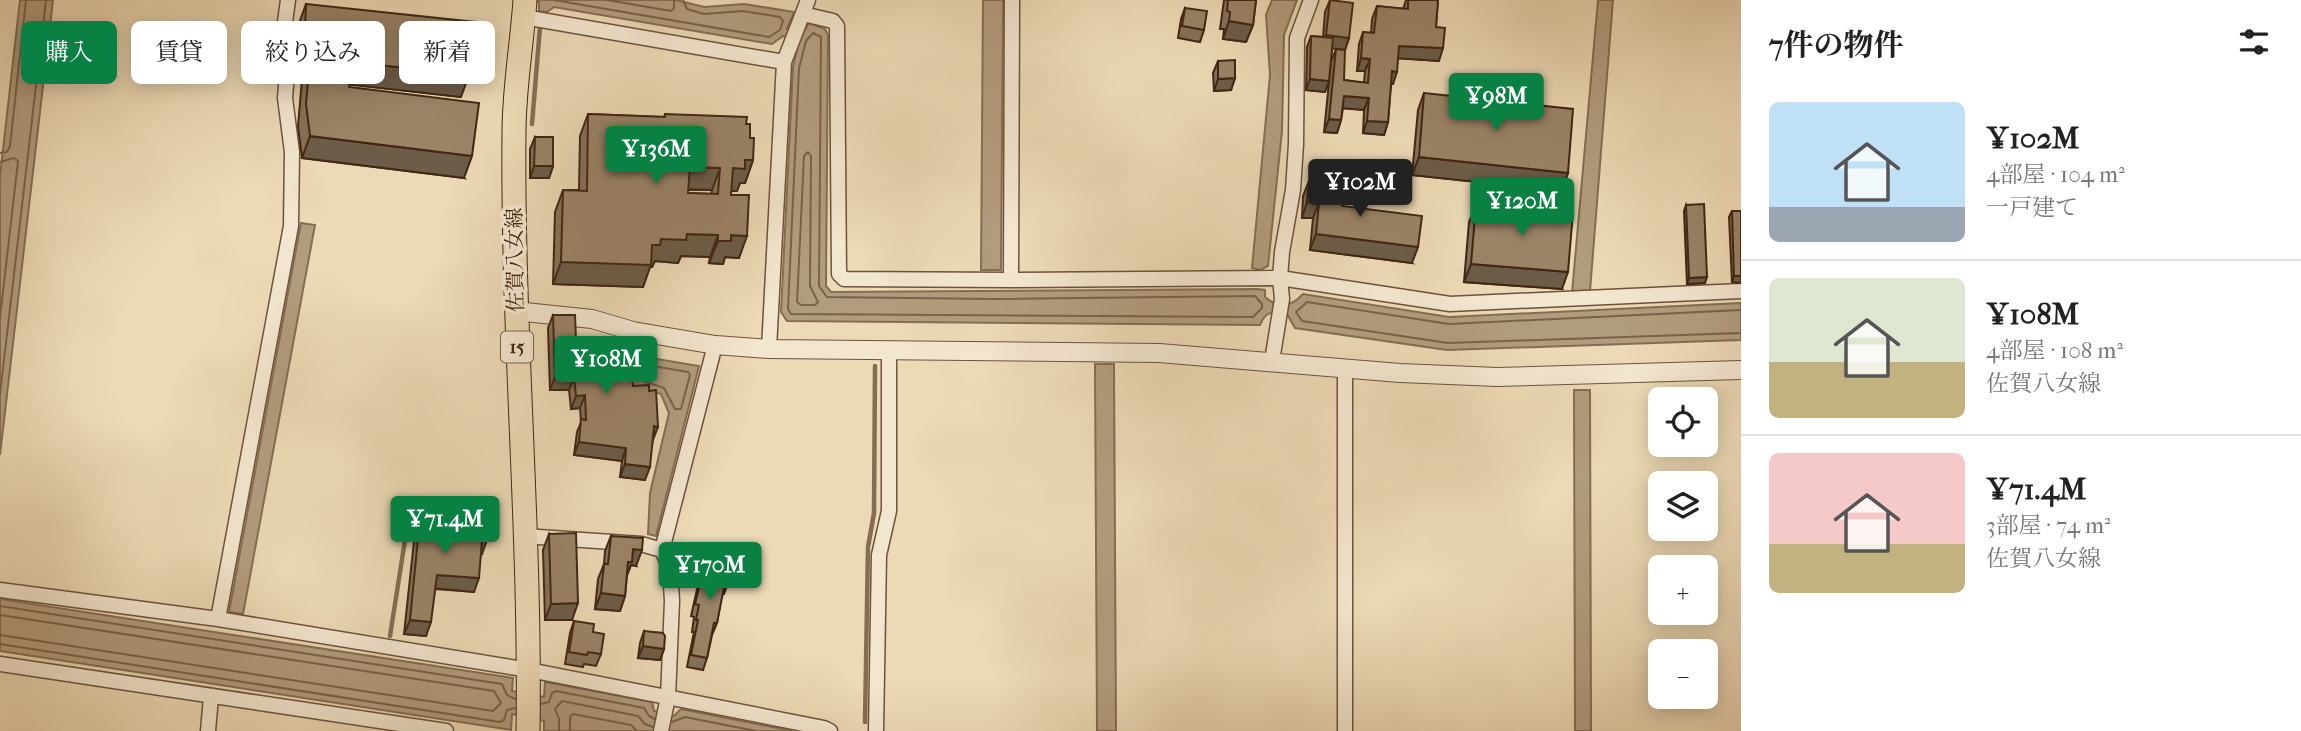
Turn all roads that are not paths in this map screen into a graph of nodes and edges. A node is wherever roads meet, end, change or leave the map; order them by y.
1 (288, 0) edge
2 (1012, 0) edge
3 (1311, 0) edge
4 (525, 7) edge
5 (805, 7) edge
6 (784, 62) junction
7 (1280, 278) junction
8 (1011, 280) junction
9 (1741, 291) edge
10 (515, 311) junction
11 (715, 345) junction
12 (769, 349) junction
13 (889, 350) junction
14 (1272, 361) junction
15 (1345, 369) junction
16 (1741, 370) edge
17 (524, 536) junction
18 (662, 550) junction
19 (0, 590) edge
20 (218, 619) junction
21 (0, 664) edge
22 (529, 680) junction
23 (212, 698) junction
24 (668, 698) junction
25 (528, 727) edge
26 (208, 731) edge
27 (446, 731) edge
28 (661, 731) edge
29 (830, 731) edge
30 (876, 731) edge
31 (1345, 731) edge

1 - 20 street
2 - 8 street
3 - 7 street
4 - 6 street
4 - 10 main road, 佐賀八女線 / 15
5 - 6 street
5 - 8 street
6 - 12 street
7 - 8 street
7 - 9 street
7 - 14 street
10 - 11 street
10 - 17 main road, 佐賀八女線 / 15
11 - 12 street
11 - 18 street
12 - 13 street
13 - 14 street
13 - 30 street
14 - 15 street
15 - 16 street
15 - 31 street
17 - 18 street
17 - 22 main road, 佐賀八女線 / 15
18 - 24 street
19 - 20 street
20 - 22 street
21 - 23 street
22 - 24 street
22 - 25 main road, 佐賀八女線 / 15
23 - 26 street
23 - 27 street
24 - 28 street
24 - 29 street

